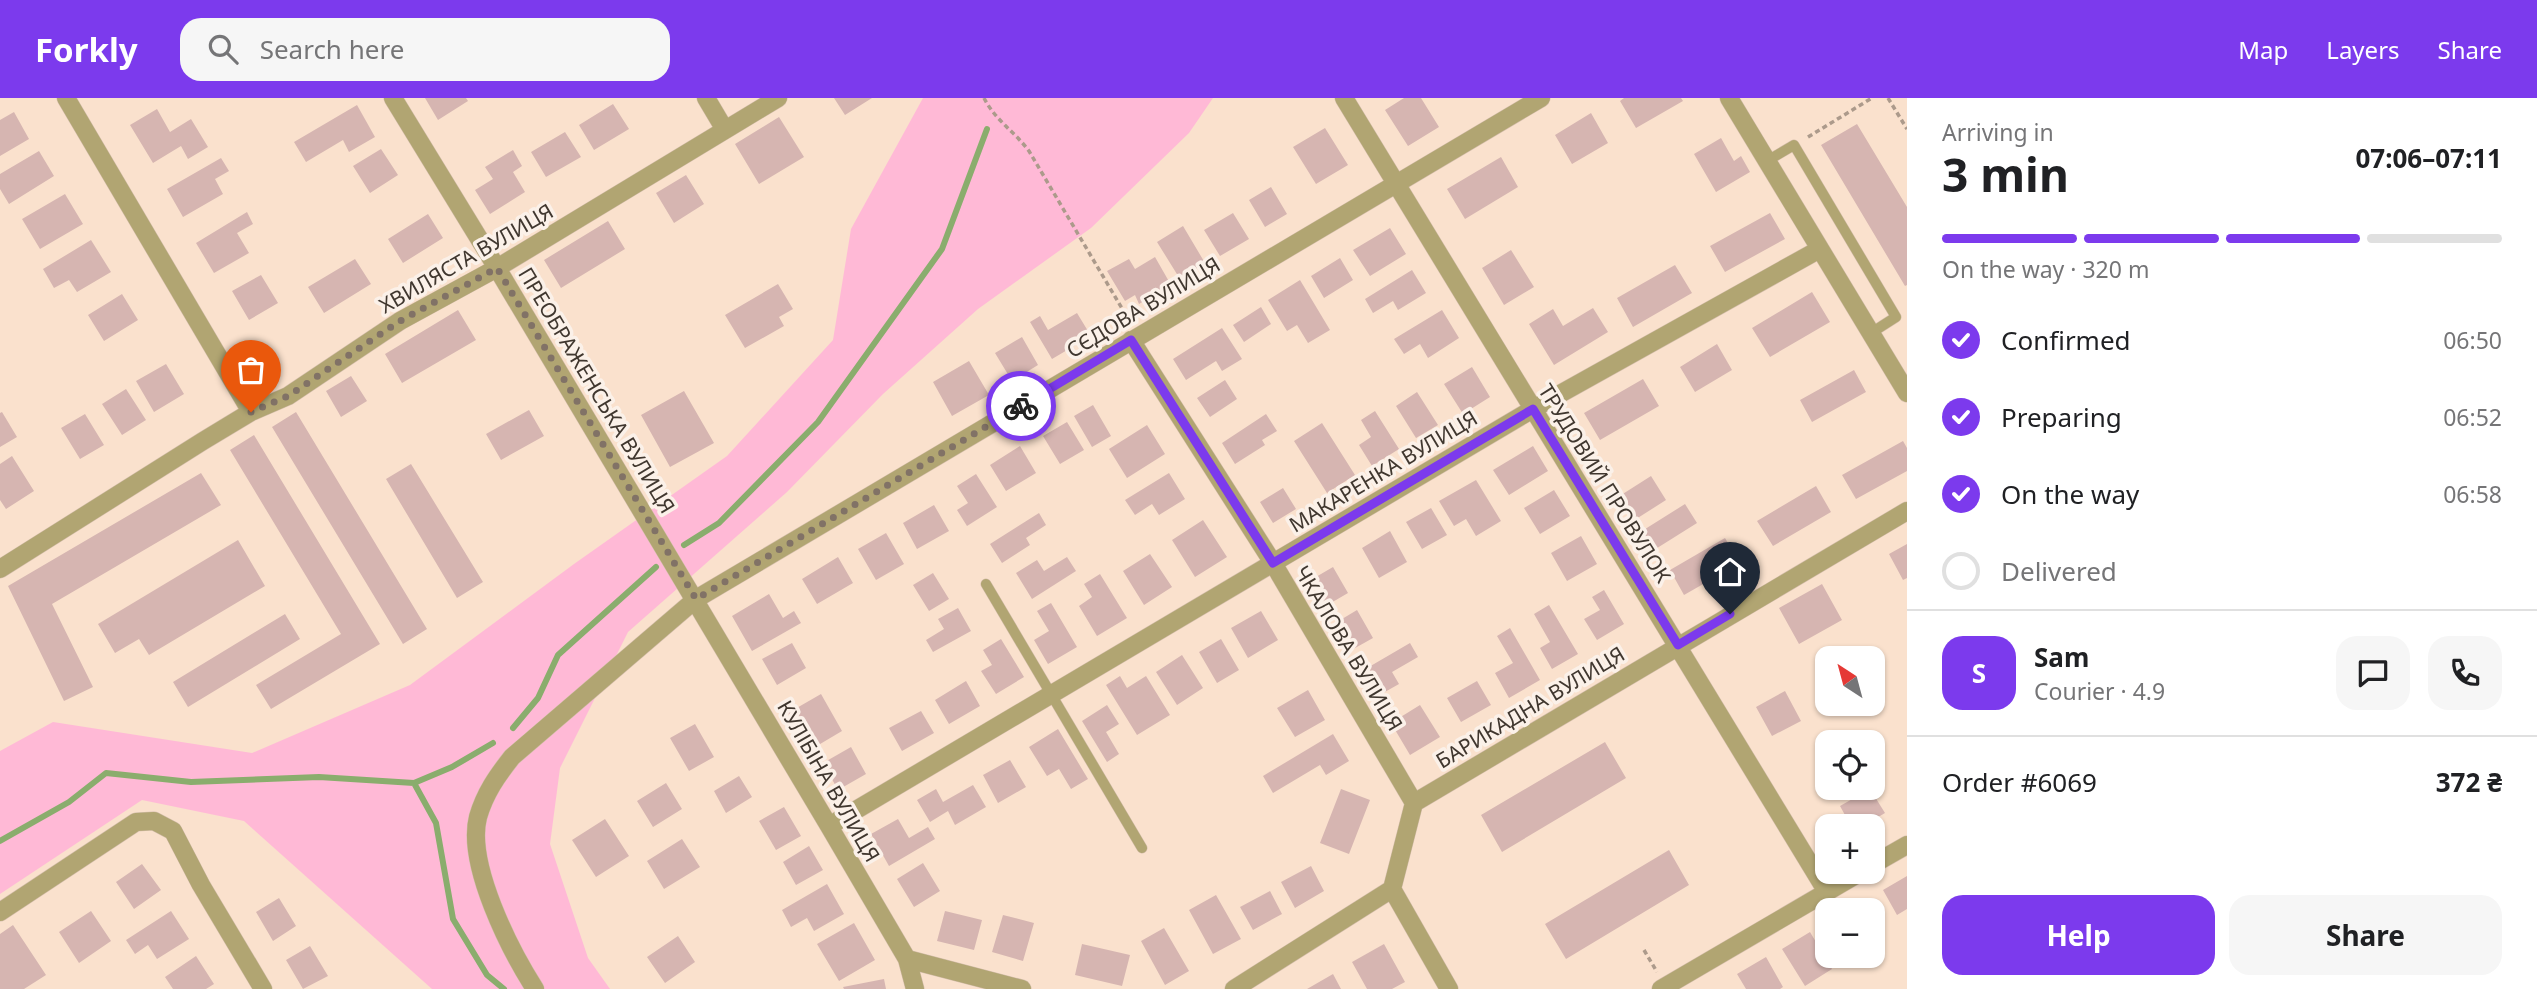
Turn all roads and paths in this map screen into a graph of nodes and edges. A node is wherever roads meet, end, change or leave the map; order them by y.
1 (66, 98) edge
2 (393, 98) edge
3 (706, 98) edge
4 (778, 98) edge
5 (984, 98) edge
6 (1344, 98) edge
7 (1542, 98) edge
8 (1729, 98) edge
9 (1872, 98) edge
10 (1888, 98) edge
11 (1907, 130) edge
12 (725, 131) junction
13 (1794, 145) junction
14 (1767, 161) junction
15 (1394, 183) junction
16 (1820, 249) junction
17 (497, 268) junction
18 (1871, 333) junction
19 (1135, 338) junction
20 (1907, 393) edge
21 (1533, 409) junction
22 (251, 412) junction
23 (1907, 511) edge
24 (3, 562) edge
25 (1273, 563) junction
26 (986, 584) dead end
27 (696, 599) junction
28 (1678, 645) junction
29 (1051, 695) junction
30 (1414, 803) junction
31 (829, 827) junction
32 (1907, 845) edge
33 (1142, 848) dead end
34 (1885, 858) edge
35 (1841, 884) edge
36 (1392, 889) junction
37 (1827, 892) junction
38 (0, 912) edge
39 (907, 959) junction
40 (263, 989) edge
41 (535, 989) edge
42 (915, 989) edge
43 (1022, 989) edge
44 (1234, 989) edge
45 (1449, 989) edge
46 (1661, 989) edge

1 - 22 street
2 - 17 street, ПРЕОБРАЖЕНСЬКА ВУЛИЦЯ
3 - 12 street
4 - 12 street, ХВИЛЯСТА ВУЛИЦЯ
5 - 19 path
6 - 15 street, ТРУДОВИЙ ПРОВУЛОК
7 - 15 street, СЄДОВА ВУЛИЦЯ
8 - 14 street
9 - 13 path
10 - 11 path
12 - 17 street, ХВИЛЯСТА ВУЛИЦЯ
13 - 14 lane
13 - 18 lane
14 - 16 street
15 - 19 street, СЄДОВА ВУЛИЦЯ
15 - 21 street, ТРУДОВИЙ ПРОВУЛОК
16 - 18 street
16 - 21 street, МАКАРЕНКА ВУЛИЦЯ
17 - 22 street, ХВИЛЯСТА ВУЛИЦЯ
17 - 27 street, ПРЕОБРАЖЕНСЬКА ВУЛИЦЯ
18 - 20 street
19 - 25 street, ЧКАЛОВА ВУЛИЦЯ
19 - 27 street, СЄДОВА ВУЛИЦЯ
21 - 25 street, МАКАРЕНКА ВУЛИЦЯ
21 - 28 street, ТРУДОВИЙ ПРОВУЛОК
22 - 24 street, ХВИЛЯСТА ВУЛИЦЯ
23 - 28 street, БАРИКАДНА ВУЛИЦЯ
25 - 29 street, МАКАРЕНКА ВУЛИЦЯ
25 - 30 street, ЧКАЛОВА ВУЛИЦЯ
26 - 29 lane
27 - 31 street, КУЛІБІНА ВУЛИЦЯ
27 - 41 street, СЄДОВА ВУЛИЦЯ
28 - 30 street, БАРИКАДНА ВУЛИЦЯ
28 - 37 street, ТРУДОВИЙ ПРОВУЛОК
29 - 31 street, МАКАРЕНКА ВУЛИЦЯ
29 - 33 lane
30 - 36 street
31 - 39 street, КУЛІБІНА ВУЛИЦЯ
32 - 34 street
35 - 37 street
36 - 44 street
36 - 45 street
37 - 46 street
38 - 40 street
39 - 42 street, КУЛІБІНА ВУЛИЦЯ
39 - 43 street

